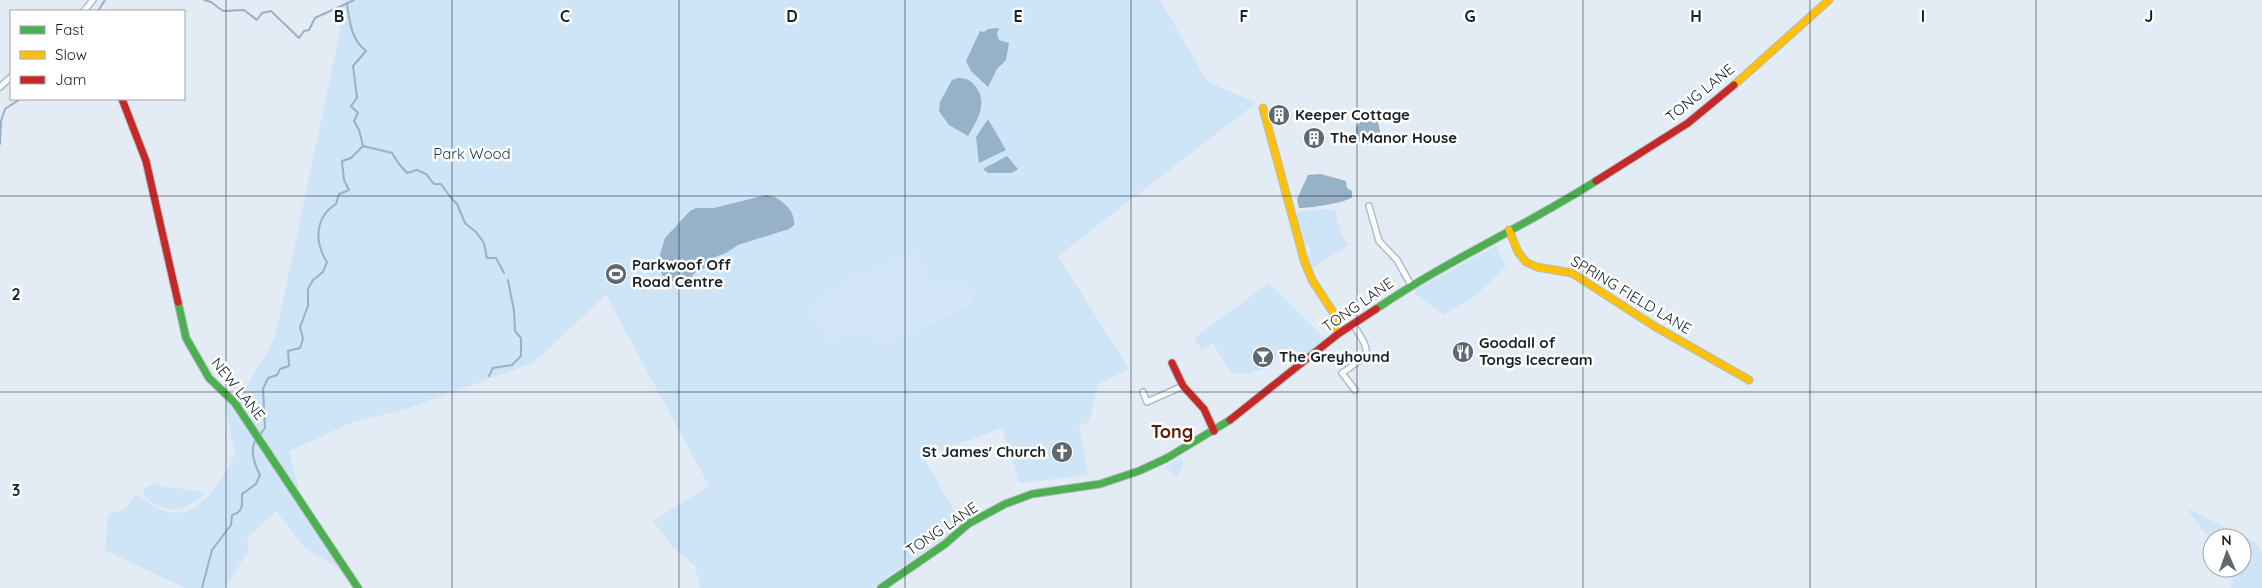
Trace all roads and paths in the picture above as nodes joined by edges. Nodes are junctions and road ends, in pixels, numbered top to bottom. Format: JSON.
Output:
{"nodes":[{"id":1,"x":93,"y":0,"type":"edge"},
{"id":2,"x":1829,"y":0,"type":"edge"},
{"id":3,"x":85,"y":10,"type":"edge"},
{"id":4,"x":10,"y":78,"type":"edge"},
{"id":5,"x":0,"y":87,"type":"edge"},
{"id":6,"x":122,"y":100,"type":"edge"},
{"id":7,"x":1263,"y":108,"type":"dead end"},
{"id":8,"x":1369,"y":206,"type":"dead end"},
{"id":9,"x":1509,"y":230,"type":"junction"},
{"id":10,"x":1411,"y":285,"type":"junction"},
{"id":11,"x":1353,"y":324,"type":"junction"},
{"id":12,"x":1338,"y":334,"type":"junction"},
{"id":13,"x":1172,"y":363,"type":"dead end"},
{"id":14,"x":1749,"y":380,"type":"dead end"},
{"id":15,"x":1183,"y":386,"type":"junction"},
{"id":16,"x":1355,"y":390,"type":"dead end"},
{"id":17,"x":1143,"y":392,"type":"dead end"},
{"id":18,"x":1214,"y":431,"type":"junction"},
{"id":19,"x":358,"y":588,"type":"edge"},
{"id":20,"x":881,"y":588,"type":"edge"}],
"edges":[{"from":1,"to":3,"type":"street"},
{"from":2,"to":9,"type":"street","name":"TONG LANE"},
{"from":4,"to":5,"type":"street"},
{"from":6,"to":19,"type":"street","name":"NEW LANE"},
{"from":7,"to":12,"type":"street"},
{"from":8,"to":10,"type":"street"},
{"from":9,"to":10,"type":"street","name":"TONG LANE"},
{"from":9,"to":14,"type":"street","name":"SPRING FIELD LANE"},
{"from":10,"to":11,"type":"street","name":"TONG LANE"},
{"from":11,"to":12,"type":"street","name":"TONG LANE"},
{"from":11,"to":16,"type":"street"},
{"from":12,"to":18,"type":"street","name":"TONG LANE"},
{"from":13,"to":15,"type":"street"},
{"from":15,"to":17,"type":"street"},
{"from":15,"to":18,"type":"street"},
{"from":18,"to":20,"type":"street","name":"TONG LANE"}]}
